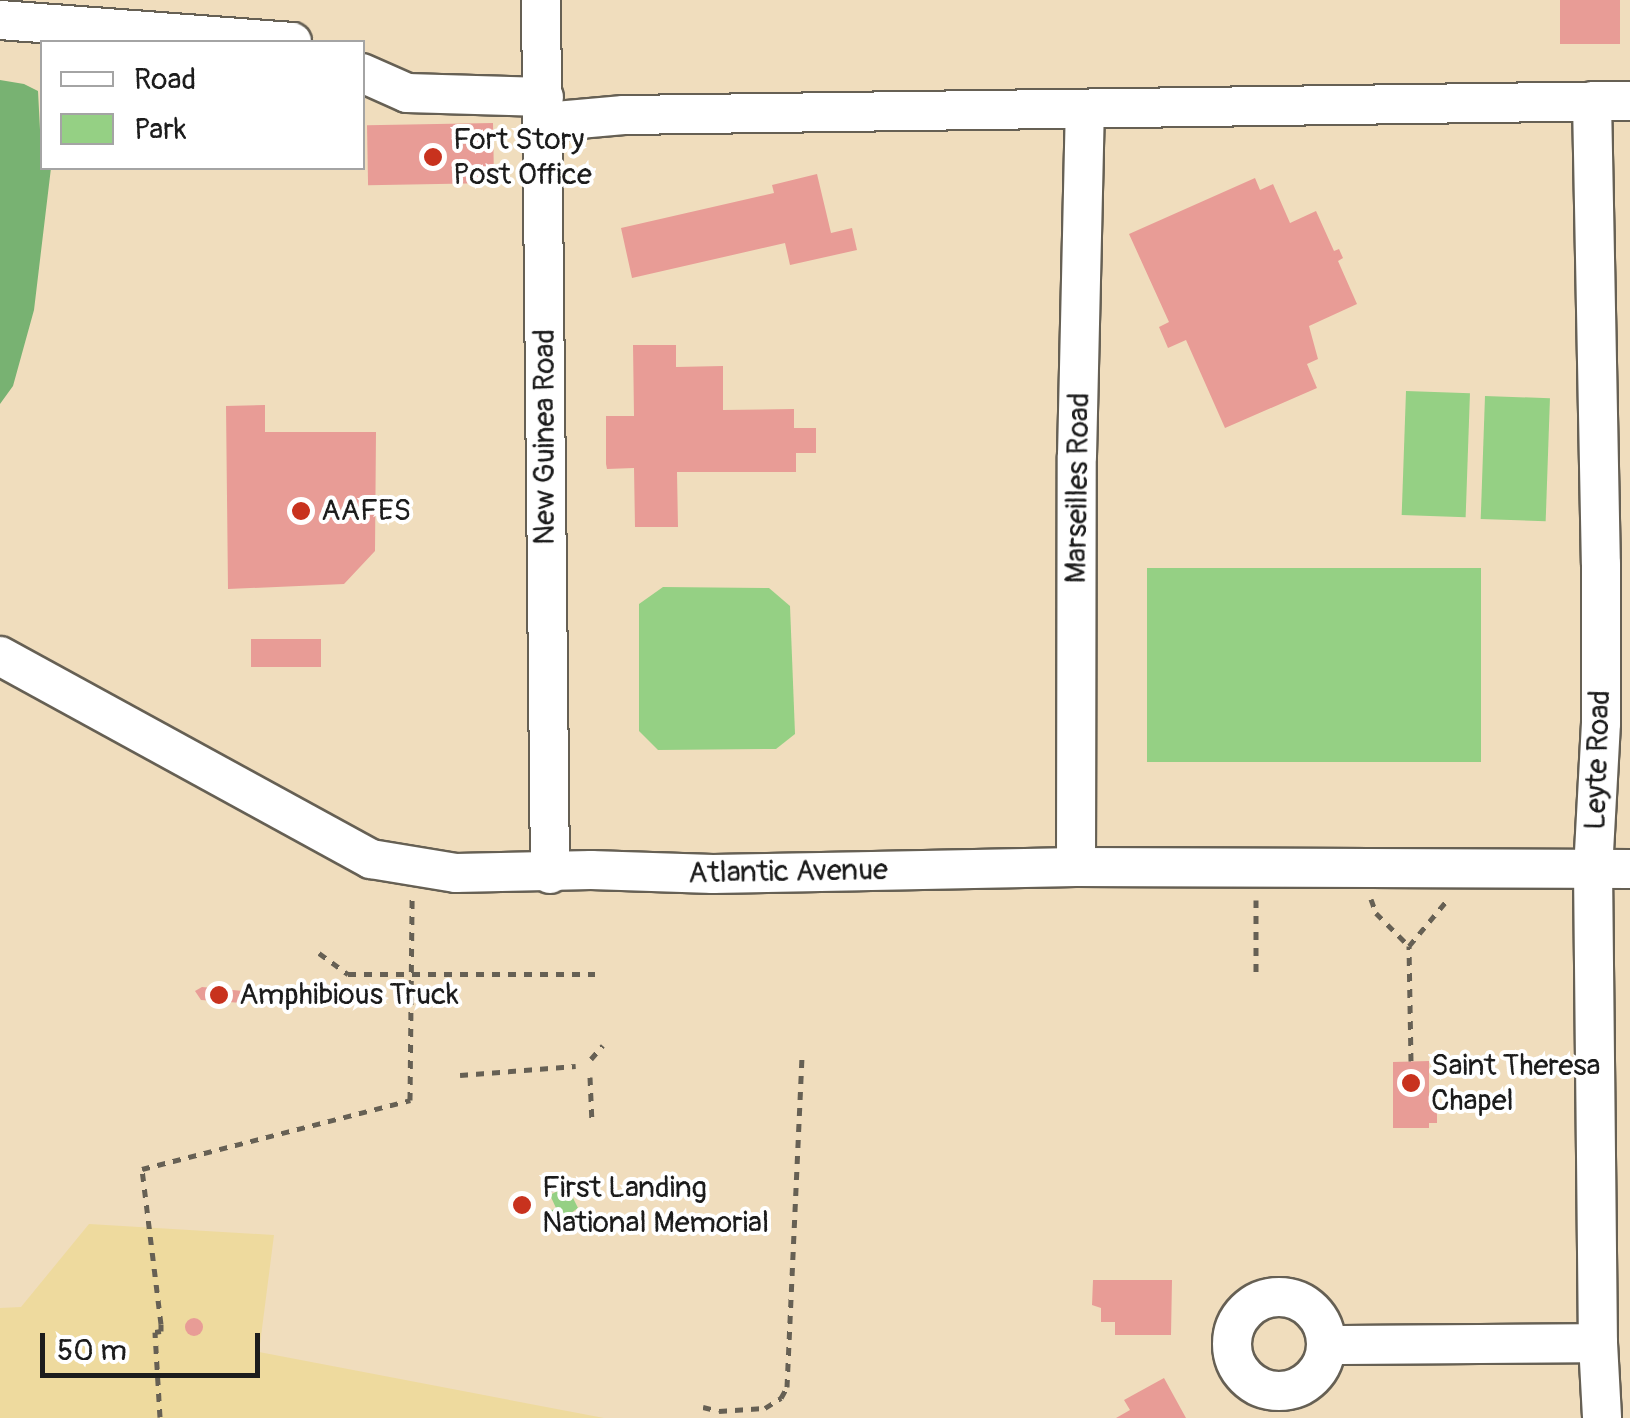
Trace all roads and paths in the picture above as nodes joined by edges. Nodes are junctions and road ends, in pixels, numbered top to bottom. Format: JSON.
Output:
{"nodes":[{"id":1,"x":541,"y":0,"type":"edge"},
{"id":2,"x":91,"y":12,"type":"edge"},
{"id":3,"x":0,"y":20,"type":"edge"},
{"id":4,"x":279,"y":40,"type":"edge"},
{"id":5,"x":365,"y":74,"type":"edge"},
{"id":6,"x":1592,"y":101,"type":"junction"},
{"id":7,"x":1630,"y":102,"type":"edge"},
{"id":8,"x":1085,"y":109,"type":"junction"},
{"id":9,"x":545,"y":110,"type":"junction"},
{"id":10,"x":0,"y":656,"type":"edge"},
{"id":11,"x":1076,"y":867,"type":"junction"},
{"id":12,"x":1256,"y":868,"type":"junction"},
{"id":13,"x":1368,"y":868,"type":"junction"},
{"id":14,"x":1450,"y":868,"type":"junction"},
{"id":15,"x":1612,"y":869,"type":"edge"},
{"id":16,"x":550,"y":874,"type":"junction"},
{"id":17,"x":412,"y":898,"type":"dead end"},
{"id":18,"x":1410,"y":946,"type":"junction"},
{"id":19,"x":319,"y":952,"type":"dead end"},
{"id":20,"x":1256,"y":972,"type":"dead end"},
{"id":21,"x":411,"y":974,"type":"junction"},
{"id":22,"x":596,"y":974,"type":"dead end"},
{"id":23,"x":603,"y":1045,"type":"dead end"},
{"id":24,"x":802,"y":1053,"type":"dead end"},
{"id":25,"x":591,"y":1058,"type":"dead end"},
{"id":26,"x":1411,"y":1062,"type":"dead end"},
{"id":27,"x":576,"y":1066,"type":"dead end"},
{"id":28,"x":460,"y":1075,"type":"dead end"},
{"id":29,"x":590,"y":1077,"type":"dead end"},
{"id":30,"x":592,"y":1122,"type":"dead end"},
{"id":31,"x":569,"y":1180,"type":"dead end"},
{"id":32,"x":548,"y":1191,"type":"dead end"},
{"id":33,"x":1598,"y":1342,"type":"junction"},
{"id":34,"x":1327,"y":1345,"type":"dead end"},
{"id":35,"x":704,"y":1407,"type":"dead end"},
{"id":36,"x":160,"y":1416,"type":"edge"},
{"id":37,"x":1602,"y":1418,"type":"edge"}],
"edges":[{"from":1,"to":9,"type":"street","name":"New Guinea Road"},
{"from":2,"to":3,"type":"street"},
{"from":2,"to":4,"type":"street"},
{"from":5,"to":9,"type":"street"},
{"from":6,"to":7,"type":"street"},
{"from":6,"to":8,"type":"street"},
{"from":6,"to":15,"type":"street","name":"Leyte Road"},
{"from":8,"to":9,"type":"street"},
{"from":8,"to":11,"type":"street","name":"Marseilles Road"},
{"from":9,"to":16,"type":"street","name":"New Guinea Road"},
{"from":10,"to":16,"type":"street","name":"Atlantic Avenue"},
{"from":11,"to":12,"type":"street","name":"Atlantic Avenue"},
{"from":11,"to":16,"type":"street","name":"Atlantic Avenue"},
{"from":12,"to":13,"type":"street","name":"Atlantic Avenue"},
{"from":12,"to":20,"type":"path"},
{"from":13,"to":14,"type":"street","name":"Atlantic Avenue"},
{"from":13,"to":18,"type":"path"},
{"from":14,"to":15,"type":"street","name":"Atlantic Avenue"},
{"from":14,"to":18,"type":"path"},
{"from":15,"to":33,"type":"street","name":"Leyte Road"},
{"from":17,"to":21,"type":"path"},
{"from":18,"to":26,"type":"path"},
{"from":19,"to":21,"type":"path"},
{"from":21,"to":22,"type":"path"},
{"from":21,"to":36,"type":"path"},
{"from":23,"to":25,"type":"path"},
{"from":24,"to":35,"type":"path"},
{"from":27,"to":28,"type":"path"},
{"from":29,"to":30,"type":"path"},
{"from":31,"to":32,"type":"path"},
{"from":33,"to":34,"type":"street"},
{"from":33,"to":37,"type":"street","name":"Leyte Road"}]}
